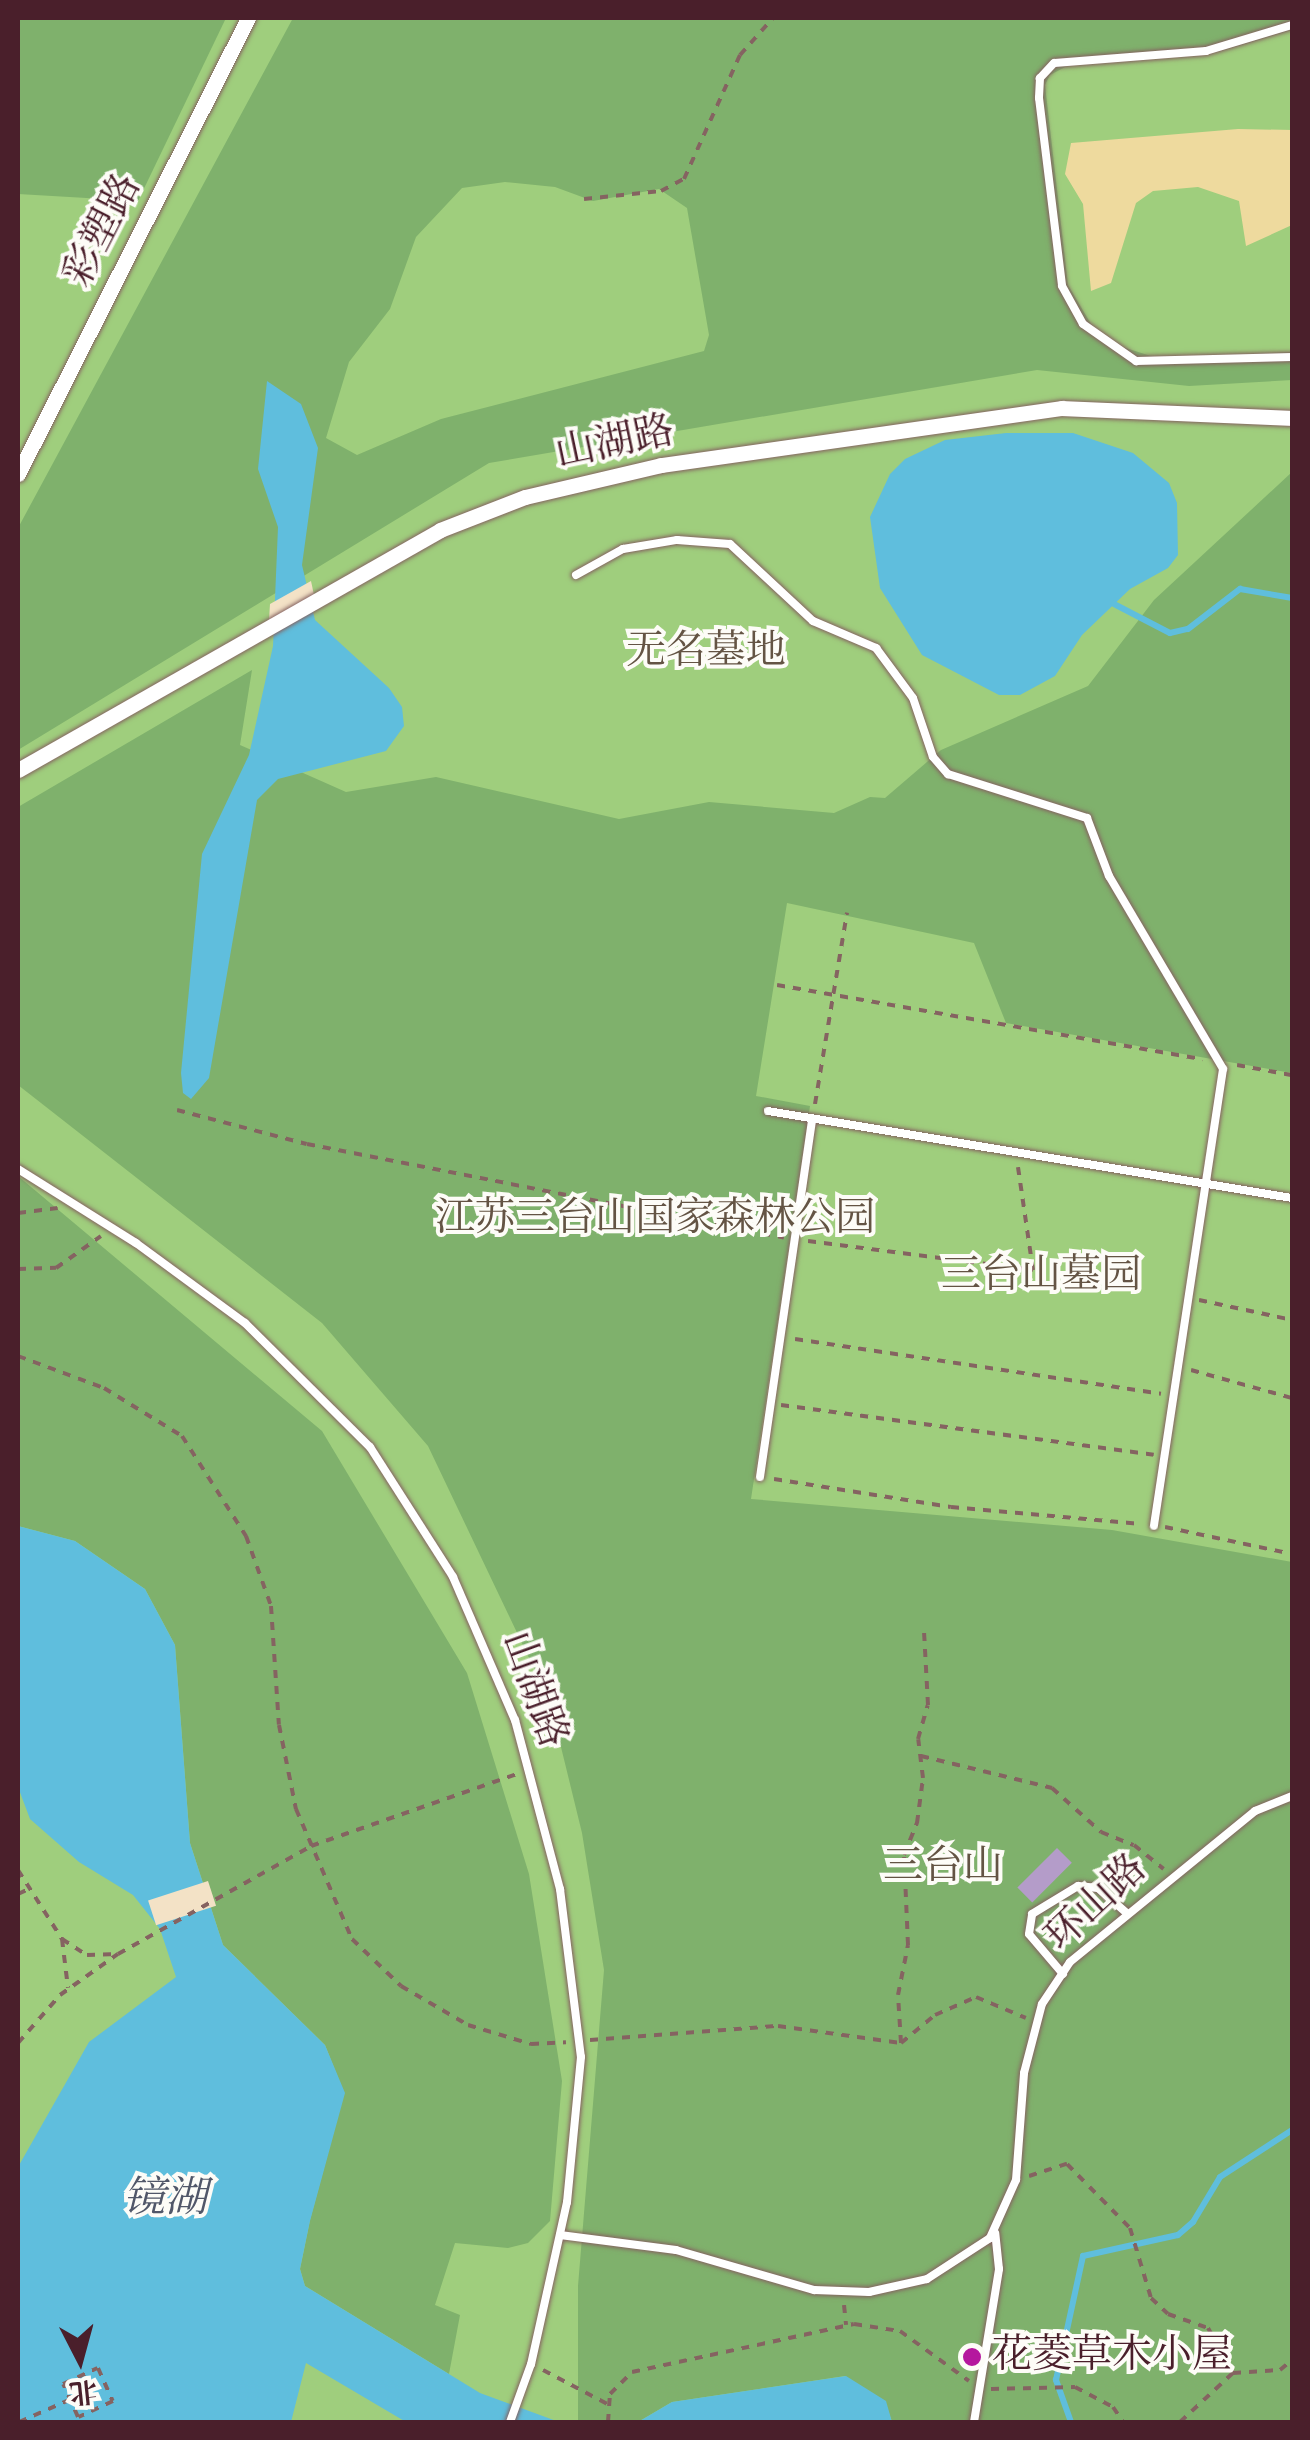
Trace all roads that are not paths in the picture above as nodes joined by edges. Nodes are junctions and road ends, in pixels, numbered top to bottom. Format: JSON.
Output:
{"nodes":[{"id":1,"x":248,"y":18,"type":"edge"},
{"id":2,"x":1292,"y":25,"type":"edge"},
{"id":3,"x":1292,"y":358,"type":"edge"},
{"id":4,"x":1292,"y":418,"type":"edge"},
{"id":5,"x":18,"y":474,"type":"edge"},
{"id":6,"x":576,"y":575,"type":"dead end"},
{"id":7,"x":18,"y":770,"type":"edge"},
{"id":8,"x":768,"y":1112,"type":"dead end"},
{"id":9,"x":812,"y":1119,"type":"junction"},
{"id":10,"x":18,"y":1169,"type":"edge"},
{"id":11,"x":1209,"y":1182,"type":"junction"},
{"id":12,"x":1292,"y":1198,"type":"edge"},
{"id":13,"x":760,"y":1476,"type":"road end"},
{"id":14,"x":1154,"y":1526,"type":"road end"},
{"id":15,"x":1292,"y":1796,"type":"edge"},
{"id":16,"x":1126,"y":1913,"type":"junction"},
{"id":17,"x":1062,"y":1974,"type":"junction"},
{"id":18,"x":994,"y":2228,"type":"junction"},
{"id":19,"x":560,"y":2235,"type":"junction"},
{"id":20,"x":510,"y":2422,"type":"edge"},
{"id":21,"x":974,"y":2422,"type":"edge"}],
"edges":[{"from":1,"to":5,"type":"street","name":"彩塑路"},
{"from":2,"to":3,"type":"lane"},
{"from":4,"to":7,"type":"street","name":"山湖路"},
{"from":6,"to":11,"type":"lane"},
{"from":8,"to":9,"type":"lane"},
{"from":9,"to":11,"type":"lane"},
{"from":9,"to":13,"type":"lane"},
{"from":10,"to":19,"type":"lane","name":"山湖路"},
{"from":11,"to":12,"type":"lane"},
{"from":11,"to":14,"type":"lane"},
{"from":15,"to":16,"type":"lane","name":"环山路"},
{"from":16,"to":17,"type":"lane","name":"环山路"},
{"from":16,"to":17,"type":"lane"},
{"from":17,"to":18,"type":"lane","name":"环山路"},
{"from":18,"to":19,"type":"lane","name":"环山路"},
{"from":18,"to":21,"type":"lane","name":"环山路"},
{"from":19,"to":20,"type":"lane","name":"山湖路"}]}
